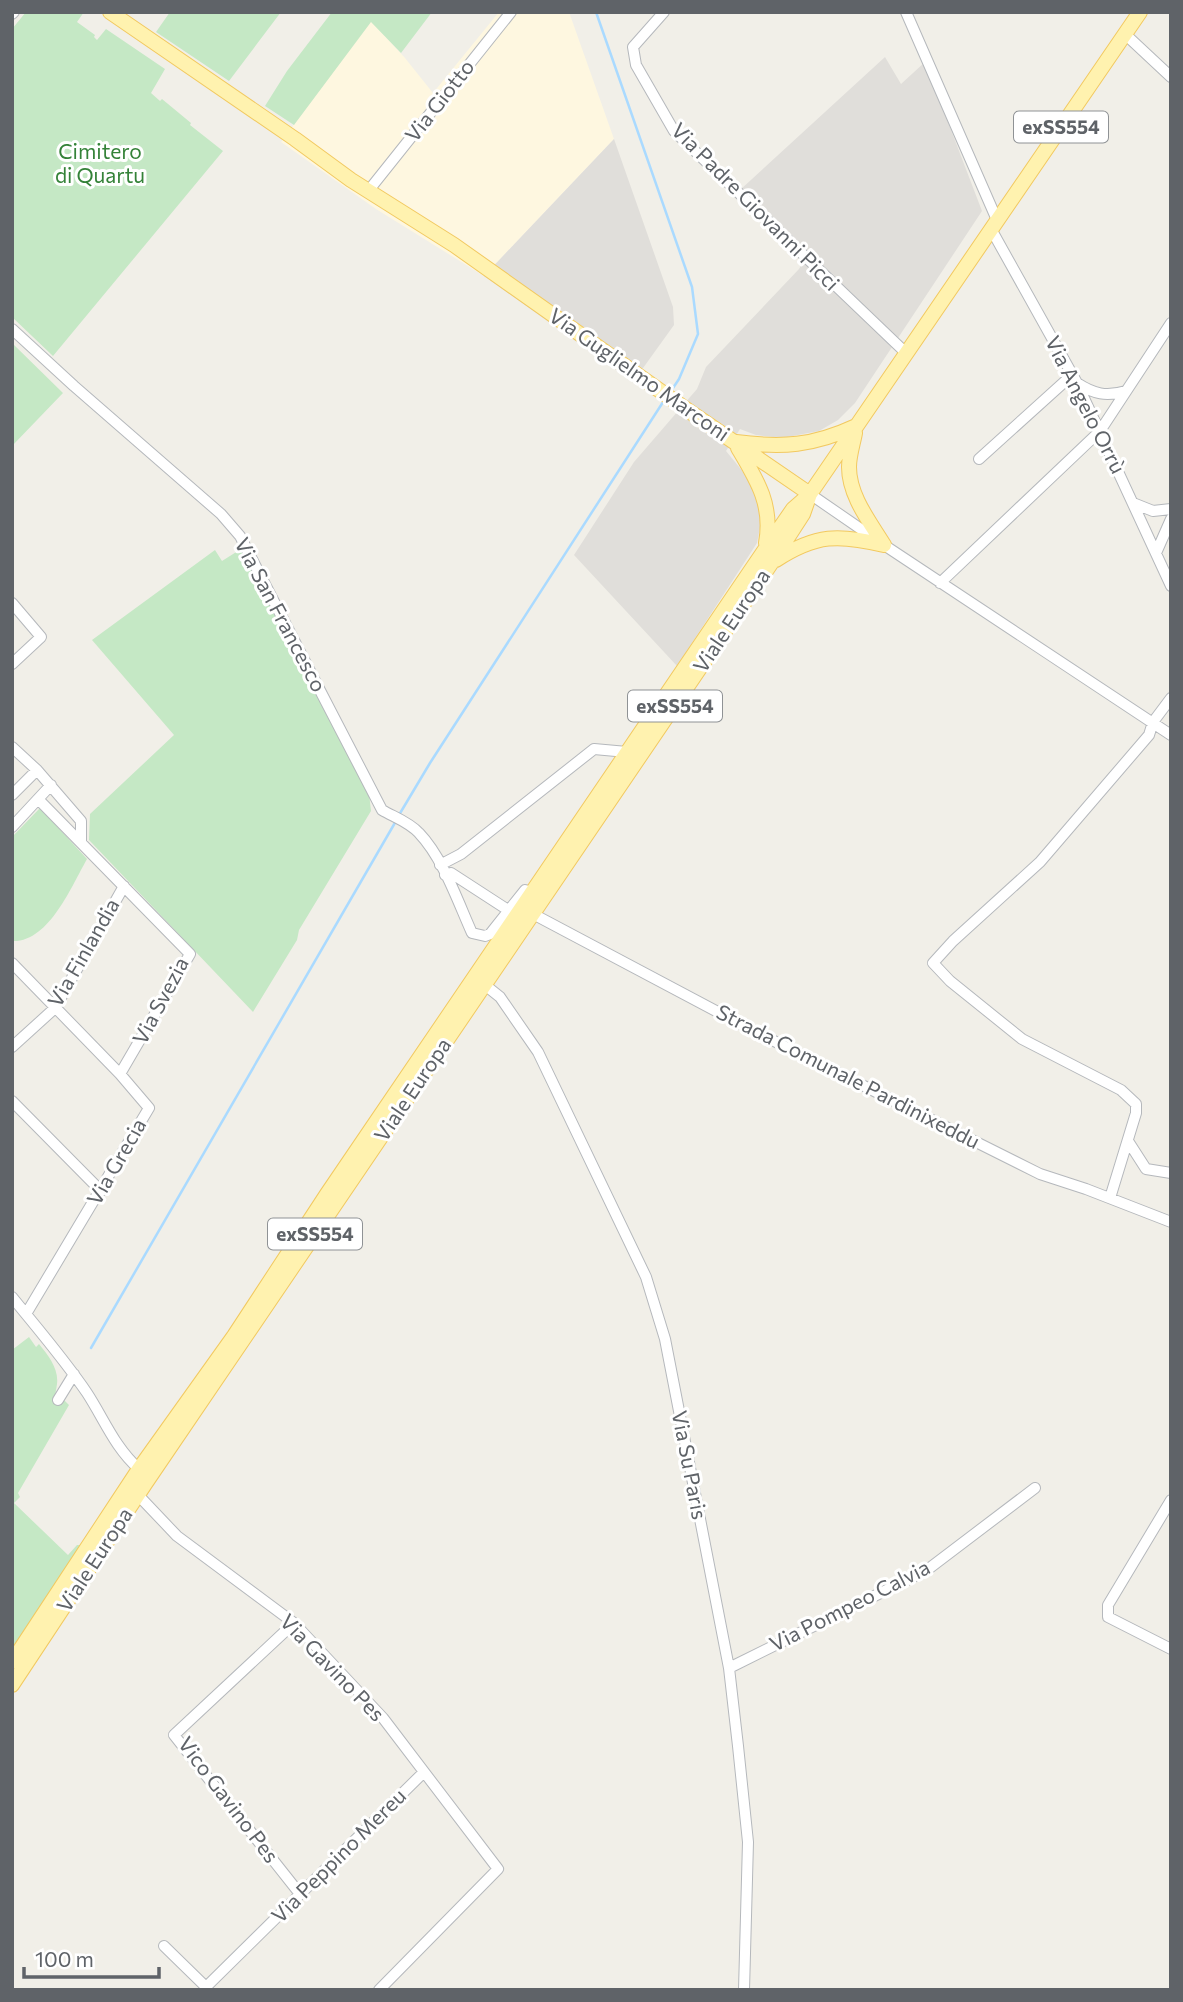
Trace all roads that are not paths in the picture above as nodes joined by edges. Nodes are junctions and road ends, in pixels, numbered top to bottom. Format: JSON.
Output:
{"nodes":[{"id":1,"x":110,"y":12,"type":"edge"},
{"id":2,"x":511,"y":12,"type":"edge"},
{"id":3,"x":664,"y":12,"type":"edge"},
{"id":4,"x":906,"y":12,"type":"edge"},
{"id":5,"x":1140,"y":12,"type":"edge"},
{"id":6,"x":1125,"y":34,"type":"junction"},
{"id":7,"x":1171,"y":77,"type":"edge"},
{"id":8,"x":369,"y":190,"type":"junction"},
{"id":9,"x":994,"y":224,"type":"junction"},
{"id":10,"x":1171,"y":323,"type":"edge"},
{"id":11,"x":12,"y":329,"type":"edge"},
{"id":12,"x":906,"y":353,"type":"junction"},
{"id":13,"x":1075,"y":379,"type":"junction"},
{"id":14,"x":1126,"y":391,"type":"junction"},
{"id":15,"x":857,"y":425,"type":"junction"},
{"id":16,"x":1100,"y":431,"type":"junction"},
{"id":17,"x":733,"y":441,"type":"junction"},
{"id":18,"x":979,"y":459,"type":"dead end"},
{"id":19,"x":810,"y":494,"type":"junction"},
{"id":20,"x":1133,"y":503,"type":"junction"},
{"id":21,"x":1171,"y":509,"type":"edge"},
{"id":22,"x":1171,"y":519,"type":"edge"},
{"id":23,"x":884,"y":545,"type":"junction"},
{"id":24,"x":1156,"y":553,"type":"junction"},
{"id":25,"x":768,"y":557,"type":"junction"},
{"id":26,"x":940,"y":583,"type":"junction"},
{"id":27,"x":1171,"y":586,"type":"edge"},
{"id":28,"x":12,"y":603,"type":"edge"},
{"id":29,"x":12,"y":664,"type":"edge"},
{"id":30,"x":1171,"y":698,"type":"edge"},
{"id":31,"x":1153,"y":722,"type":"junction"},
{"id":32,"x":1171,"y":735,"type":"edge"},
{"id":33,"x":12,"y":747,"type":"edge"},
{"id":34,"x":628,"y":752,"type":"junction"},
{"id":35,"x":37,"y":770,"type":"junction"},
{"id":36,"x":51,"y":785,"type":"junction"},
{"id":37,"x":12,"y":795,"type":"edge"},
{"id":38,"x":38,"y":799,"type":"junction"},
{"id":39,"x":12,"y":827,"type":"edge"},
{"id":40,"x":81,"y":842,"type":"junction"},
{"id":41,"x":442,"y":870,"type":"junction"},
{"id":42,"x":124,"y":886,"type":"junction"},
{"id":43,"x":533,"y":892,"type":"junction"},
{"id":44,"x":508,"y":910,"type":"junction"},
{"id":45,"x":533,"y":914,"type":"junction"},
{"id":46,"x":12,"y":963,"type":"edge"},
{"id":47,"x":485,"y":985,"type":"junction"},
{"id":48,"x":55,"y":1008,"type":"junction"},
{"id":49,"x":12,"y":1047,"type":"edge"},
{"id":50,"x":120,"y":1074,"type":"junction"},
{"id":51,"x":12,"y":1101,"type":"edge"},
{"id":52,"x":1128,"y":1140,"type":"junction"},
{"id":53,"x":1171,"y":1173,"type":"edge"},
{"id":54,"x":101,"y":1191,"type":"junction"},
{"id":55,"x":1110,"y":1198,"type":"junction"},
{"id":56,"x":1171,"y":1222,"type":"edge"},
{"id":57,"x":12,"y":1297,"type":"edge"},
{"id":58,"x":26,"y":1314,"type":"junction"},
{"id":59,"x":74,"y":1374,"type":"junction"},
{"id":60,"x":58,"y":1400,"type":"dead end"},
{"id":61,"x":139,"y":1469,"type":"junction"},
{"id":62,"x":1035,"y":1488,"type":"dead end"},
{"id":63,"x":138,"y":1494,"type":"junction"},
{"id":64,"x":1171,"y":1500,"type":"edge"},
{"id":65,"x":294,"y":1623,"type":"junction"},
{"id":66,"x":1171,"y":1649,"type":"edge"},
{"id":67,"x":12,"y":1662,"type":"edge"},
{"id":68,"x":729,"y":1668,"type":"junction"},
{"id":69,"x":12,"y":1685,"type":"edge"},
{"id":70,"x":424,"y":1772,"type":"junction"},
{"id":71,"x":300,"y":1894,"type":"junction"},
{"id":72,"x":164,"y":1947,"type":"dead end"},
{"id":73,"x":379,"y":1990,"type":"edge"},
{"id":74,"x":744,"y":1990,"type":"edge"}],
"edges":[{"from":1,"to":8,"type":"main road","name":"Via Guglielmo Marconi"},
{"from":2,"to":8,"type":"street","name":"Via Giotto"},
{"from":3,"to":12,"type":"street","name":"Via Padre Giovanni Picci"},
{"from":4,"to":9,"type":"street","name":"Via Angelo Orrù"},
{"from":5,"to":6,"type":"main road","name":"Viale Europa","number":"exSS554"},
{"from":6,"to":7,"type":"street"},
{"from":6,"to":9,"type":"main road","name":"Viale Europa","number":"exSS554"},
{"from":8,"to":17,"type":"main road","name":"Via Guglielmo Marconi"},
{"from":9,"to":12,"type":"main road","name":"Viale Europa","number":"exSS554"},
{"from":9,"to":13,"type":"street","name":"Via Angelo Orrù"},
{"from":10,"to":14,"type":"street"},
{"from":11,"to":41,"type":"street","name":"Via San Francesco"},
{"from":12,"to":15,"type":"main road","name":"Viale Europa","number":"exSS554"},
{"from":13,"to":14,"type":"street"},
{"from":13,"to":16,"type":"street","name":"Via Angelo Orrù"},
{"from":13,"to":18,"type":"street"},
{"from":14,"to":16,"type":"street"},
{"from":15,"to":17,"type":"main road"},
{"from":15,"to":19,"type":"main road","name":"Viale Europa","number":"exSS554"},
{"from":15,"to":23,"type":"main road"},
{"from":16,"to":20,"type":"street","name":"Via Angelo Orrù"},
{"from":16,"to":26,"type":"street"},
{"from":17,"to":19,"type":"main road","name":"Via Guglielmo Marconi"},
{"from":17,"to":25,"type":"main road"},
{"from":19,"to":23,"type":"street","name":"Via Guglielmo Marconi"},
{"from":19,"to":25,"type":"main road","name":"Viale Europa","number":"exSS554"},
{"from":20,"to":21,"type":"street"},
{"from":20,"to":24,"type":"street","name":"Via Angelo Orrù"},
{"from":22,"to":24,"type":"street"},
{"from":23,"to":25,"type":"main road"},
{"from":23,"to":26,"type":"street","name":"Via Guglielmo Marconi"},
{"from":24,"to":27,"type":"street","name":"Via Angelo Orrù"},
{"from":25,"to":34,"type":"main road","name":"Viale Europa","number":"exSS554"},
{"from":25,"to":45,"type":"main road","name":"Viale Europa","number":"exSS554"},
{"from":26,"to":31,"type":"street","name":"Via Guglielmo Marconi"},
{"from":28,"to":29,"type":"street"},
{"from":30,"to":31,"type":"street"},
{"from":31,"to":32,"type":"street","name":"Via Guglielmo Marconi"},
{"from":31,"to":52,"type":"street"},
{"from":33,"to":35,"type":"street","name":"Via Svezia"},
{"from":34,"to":41,"type":"street"},
{"from":34,"to":43,"type":"main road","name":"Viale Europa","number":"exSS554"},
{"from":35,"to":36,"type":"street","name":"Via Svezia"},
{"from":35,"to":37,"type":"street"},
{"from":36,"to":38,"type":"street"},
{"from":36,"to":40,"type":"street","name":"Via Svezia"},
{"from":38,"to":39,"type":"street"},
{"from":38,"to":40,"type":"street","name":"Via Svezia"},
{"from":40,"to":42,"type":"street","name":"Via Svezia"},
{"from":41,"to":44,"type":"street"},
{"from":41,"to":44,"type":"street","name":"Via San Francesco"},
{"from":42,"to":48,"type":"street","name":"Via Finlandia"},
{"from":42,"to":50,"type":"street","name":"Via Svezia"},
{"from":43,"to":44,"type":"street","name":"Via San Francesco"},
{"from":43,"to":61,"type":"main road","name":"Viale Europa","number":"exSS554"},
{"from":45,"to":47,"type":"main road","name":"Viale Europa","number":"exSS554"},
{"from":45,"to":55,"type":"street","name":"Strada Comunale Pardinixeddu"},
{"from":46,"to":48,"type":"street","name":"Via Grecia"},
{"from":47,"to":63,"type":"main road","name":"Viale Europa","number":"exSS554"},
{"from":47,"to":68,"type":"street","name":"Via Su Paris"},
{"from":48,"to":49,"type":"street","name":"Via Finlandia"},
{"from":48,"to":50,"type":"street","name":"Via Grecia"},
{"from":50,"to":54,"type":"street","name":"Via Grecia"},
{"from":51,"to":54,"type":"street"},
{"from":52,"to":53,"type":"street"},
{"from":52,"to":55,"type":"street"},
{"from":54,"to":58,"type":"street","name":"Via Grecia"},
{"from":55,"to":56,"type":"street","name":"Strada Comunale Pardinixeddu"},
{"from":57,"to":58,"type":"street"},
{"from":58,"to":59,"type":"street"},
{"from":59,"to":60,"type":"street"},
{"from":59,"to":61,"type":"street"},
{"from":61,"to":67,"type":"main road","name":"Viale Europa","number":"exSS554"},
{"from":62,"to":68,"type":"street","name":"Via Pompeo Calvia"},
{"from":63,"to":65,"type":"street","name":"Via Gavino Pes"},
{"from":63,"to":69,"type":"main road","name":"Viale Europa","number":"exSS554"},
{"from":64,"to":66,"type":"street"},
{"from":65,"to":70,"type":"street","name":"Via Gavino Pes"},
{"from":65,"to":71,"type":"street","name":"Vico Gavino Pes"},
{"from":68,"to":74,"type":"street","name":"Via Su Paris"},
{"from":70,"to":71,"type":"street","name":"Via Peppino Mereu"},
{"from":70,"to":73,"type":"street","name":"Via Gavino Pes"},
{"from":71,"to":72,"type":"street","name":"Via Peppino Mereu"}]}
